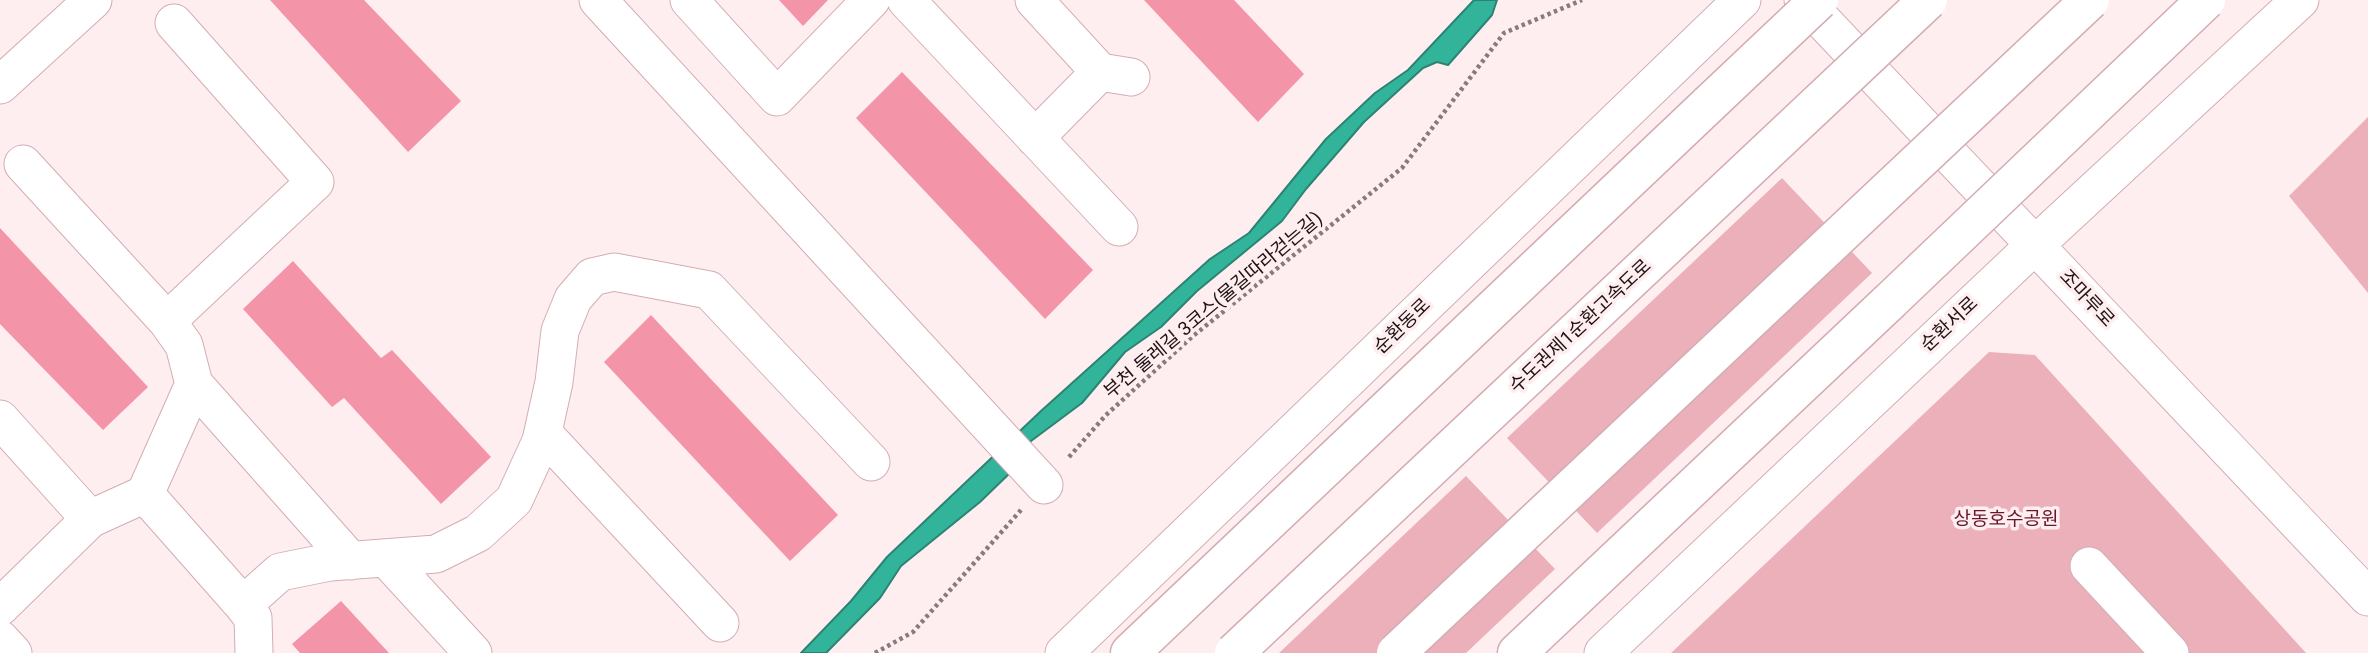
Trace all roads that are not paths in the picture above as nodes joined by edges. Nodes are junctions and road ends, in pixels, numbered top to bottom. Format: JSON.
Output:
{"nodes":[{"id":1,"x":93,"y":0,"type":"edge"},
{"id":2,"x":598,"y":0,"type":"edge"},
{"id":3,"x":689,"y":0,"type":"edge"},
{"id":4,"x":871,"y":0,"type":"edge"},
{"id":5,"x":906,"y":0,"type":"edge"},
{"id":6,"x":1034,"y":0,"type":"edge"},
{"id":7,"x":1742,"y":0,"type":"edge"},
{"id":8,"x":1803,"y":0,"type":"edge"},
{"id":9,"x":1819,"y":0,"type":"edge"},
{"id":10,"x":1928,"y":0,"type":"edge"},
{"id":11,"x":2090,"y":0,"type":"edge"},
{"id":12,"x":2206,"y":0,"type":"edge"},
{"id":13,"x":2300,"y":0,"type":"edge"},
{"id":14,"x":174,"y":23,"type":"dead end"},
{"id":15,"x":0,"y":85,"type":"edge"},
{"id":16,"x":1035,"y":138,"type":"junction"},
{"id":17,"x":23,"y":164,"type":"dead end"},
{"id":18,"x":1119,"y":227,"type":"dead end"},
{"id":19,"x":2035,"y":245,"type":"junction"},
{"id":20,"x":167,"y":321,"type":"junction"},
{"id":21,"x":194,"y":384,"type":"junction"},
{"id":22,"x":0,"y":419,"type":"edge"},
{"id":23,"x":543,"y":433,"type":"junction"},
{"id":24,"x":872,"y":462,"type":"dead end"},
{"id":25,"x":1044,"y":485,"type":"road end"},
{"id":26,"x":145,"y":494,"type":"junction"},
{"id":27,"x":90,"y":519,"type":"junction"},
{"id":28,"x":368,"y":559,"type":"junction"},
{"id":29,"x":2089,"y":566,"type":"dead end"},
{"id":30,"x":2368,"y":597,"type":"edge"},
{"id":31,"x":243,"y":605,"type":"junction"},
{"id":32,"x":0,"y":607,"type":"edge"},
{"id":33,"x":720,"y":623,"type":"dead end"},
{"id":34,"x":0,"y":639,"type":"edge"},
{"id":35,"x":13,"y":653,"type":"edge"},
{"id":36,"x":254,"y":653,"type":"edge"},
{"id":37,"x":473,"y":653,"type":"edge"},
{"id":38,"x":1064,"y":653,"type":"edge"},
{"id":39,"x":1130,"y":653,"type":"edge"},
{"id":40,"x":1234,"y":653,"type":"edge"},
{"id":41,"x":1396,"y":653,"type":"edge"},
{"id":42,"x":1517,"y":653,"type":"edge"},
{"id":43,"x":1603,"y":653,"type":"edge"},
{"id":44,"x":2170,"y":653,"type":"edge"}],
"edges":[{"from":1,"to":15,"type":"street"},
{"from":2,"to":25,"type":"street"},
{"from":3,"to":4,"type":"street"},
{"from":5,"to":16,"type":"street"},
{"from":6,"to":16,"type":"street"},
{"from":7,"to":38,"type":"street","name":"순환동로"},
{"from":8,"to":19,"type":"street","name":"조마루로"},
{"from":9,"to":39,"type":"highway","bridge":true},
{"from":10,"to":40,"type":"highway","name":"수도권제1순환고속도로","bridge":true},
{"from":11,"to":41,"type":"highway","bridge":true},
{"from":12,"to":42,"type":"highway","bridge":true},
{"from":13,"to":19,"type":"street","name":"순환서로"},
{"from":14,"to":20,"type":"street"},
{"from":16,"to":18,"type":"street"},
{"from":17,"to":20,"type":"street"},
{"from":19,"to":30,"type":"street","name":"조마루로"},
{"from":19,"to":43,"type":"street","name":"순환서로"},
{"from":20,"to":21,"type":"street"},
{"from":21,"to":26,"type":"street"},
{"from":21,"to":28,"type":"street"},
{"from":22,"to":27,"type":"street"},
{"from":23,"to":24,"type":"street"},
{"from":23,"to":28,"type":"street"},
{"from":23,"to":33,"type":"street"},
{"from":26,"to":27,"type":"street"},
{"from":26,"to":31,"type":"street"},
{"from":27,"to":32,"type":"street"},
{"from":28,"to":31,"type":"street"},
{"from":28,"to":37,"type":"street"},
{"from":29,"to":44,"type":"street"},
{"from":31,"to":36,"type":"street"},
{"from":34,"to":35,"type":"street"}]}
